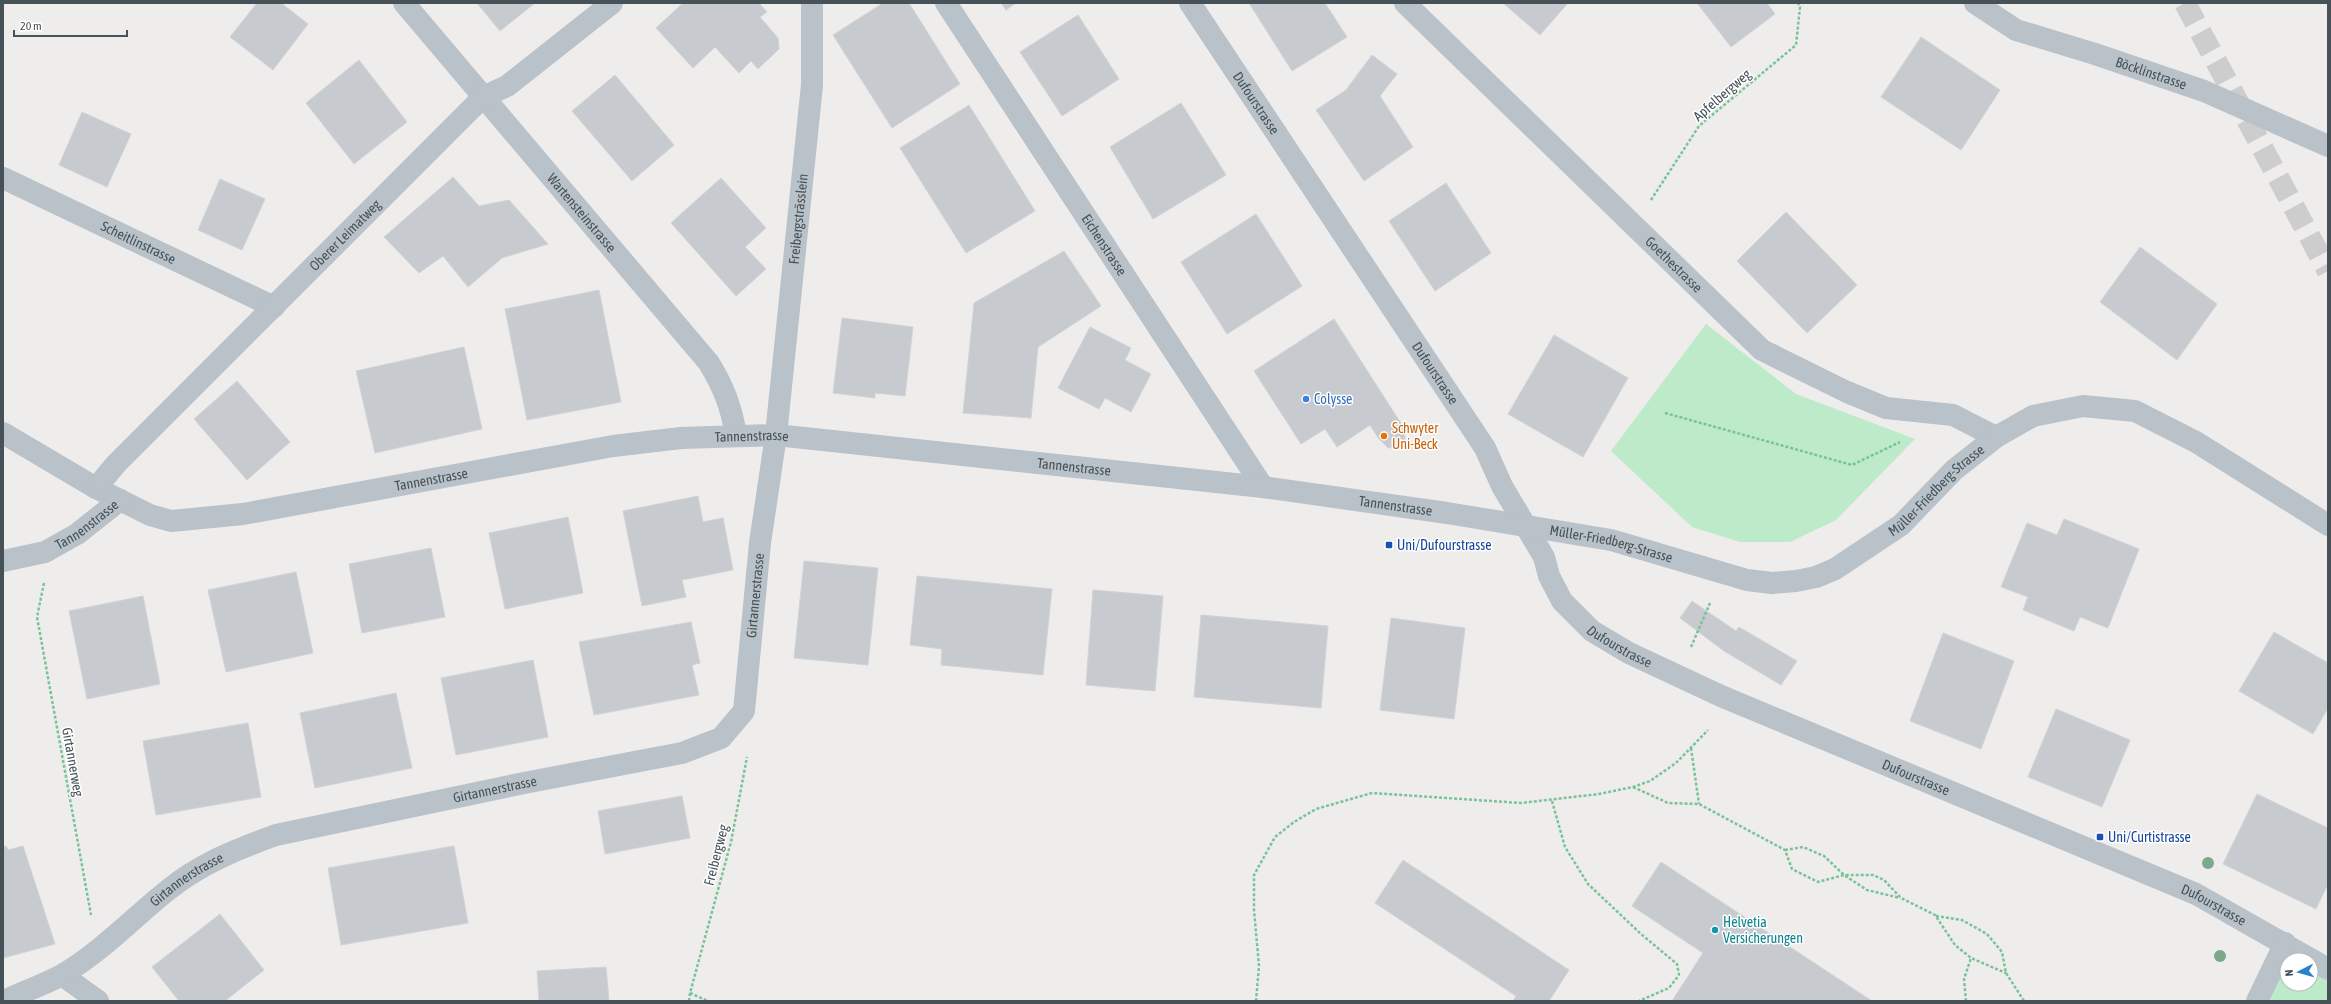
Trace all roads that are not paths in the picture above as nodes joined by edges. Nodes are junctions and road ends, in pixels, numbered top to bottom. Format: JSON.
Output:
{"nodes":[{"id":1,"x":404,"y":3,"type":"edge"},
{"id":2,"x":612,"y":3,"type":"edge"},
{"id":3,"x":812,"y":3,"type":"edge"},
{"id":4,"x":946,"y":3,"type":"edge"},
{"id":5,"x":1190,"y":3,"type":"edge"},
{"id":6,"x":1405,"y":3,"type":"edge"},
{"id":7,"x":1974,"y":3,"type":"edge"},
{"id":8,"x":483,"y":97,"type":"junction"},
{"id":9,"x":2328,"y":146,"type":"edge"},
{"id":10,"x":3,"y":178,"type":"edge"},
{"id":11,"x":274,"y":308,"type":"junction"},
{"id":12,"x":3,"y":433,"type":"edge"},
{"id":13,"x":736,"y":435,"type":"junction"},
{"id":14,"x":776,"y":436,"type":"junction"},
{"id":15,"x":1996,"y":437,"type":"junction"},
{"id":16,"x":1263,"y":487,"type":"junction"},
{"id":17,"x":96,"y":488,"type":"junction"},
{"id":18,"x":120,"y":500,"type":"junction"},
{"id":19,"x":1524,"y":525,"type":"junction"},
{"id":20,"x":2328,"y":525,"type":"edge"},
{"id":21,"x":3,"y":561,"type":"edge"},
{"id":22,"x":2285,"y":943,"type":"junction"},
{"id":23,"x":2328,"y":969,"type":"edge"},
{"id":24,"x":62,"y":975,"type":"junction"},
{"id":25,"x":4,"y":1001,"type":"edge"},
{"id":26,"x":98,"y":1001,"type":"edge"},
{"id":27,"x":2257,"y":1001,"type":"edge"}],
"edges":[{"from":1,"to":8,"type":"street","name":"Wartensteinstrasse"},
{"from":2,"to":8,"type":"street","name":"Oberer Leimatweg"},
{"from":3,"to":14,"type":"street","name":"Freibergsträsslein"},
{"from":4,"to":16,"type":"street","name":"Eichenstrasse"},
{"from":5,"to":19,"type":"street","name":"Dufourstrasse"},
{"from":6,"to":15,"type":"street","name":"Goethestrasse"},
{"from":7,"to":9,"type":"street","name":"Böcklinstrasse"},
{"from":8,"to":11,"type":"street","name":"Oberer Leimatweg"},
{"from":8,"to":13,"type":"street","name":"Wartensteinstrasse"},
{"from":10,"to":11,"type":"street","name":"Scheitlinstrasse"},
{"from":11,"to":17,"type":"street","name":"Oberer Leimatweg"},
{"from":12,"to":17,"type":"street"},
{"from":13,"to":14,"type":"street","name":"Tannenstrasse"},
{"from":13,"to":18,"type":"street","name":"Tannenstrasse"},
{"from":14,"to":16,"type":"street","name":"Tannenstrasse"},
{"from":14,"to":24,"type":"street","name":"Girtannerstrasse"},
{"from":15,"to":19,"type":"street","name":"Müller-Friedberg-Strasse"},
{"from":15,"to":20,"type":"street","name":"Müller-Friedberg-Strasse"},
{"from":16,"to":19,"type":"street","name":"Tannenstrasse"},
{"from":17,"to":18,"type":"street"},
{"from":18,"to":21,"type":"street","name":"Tannenstrasse"},
{"from":19,"to":22,"type":"street","name":"Dufourstrasse"},
{"from":22,"to":23,"type":"street","name":"Dufourstrasse"},
{"from":22,"to":27,"type":"street"},
{"from":24,"to":25,"type":"street","name":"Girtannerstrasse"},
{"from":24,"to":26,"type":"street"}]}
